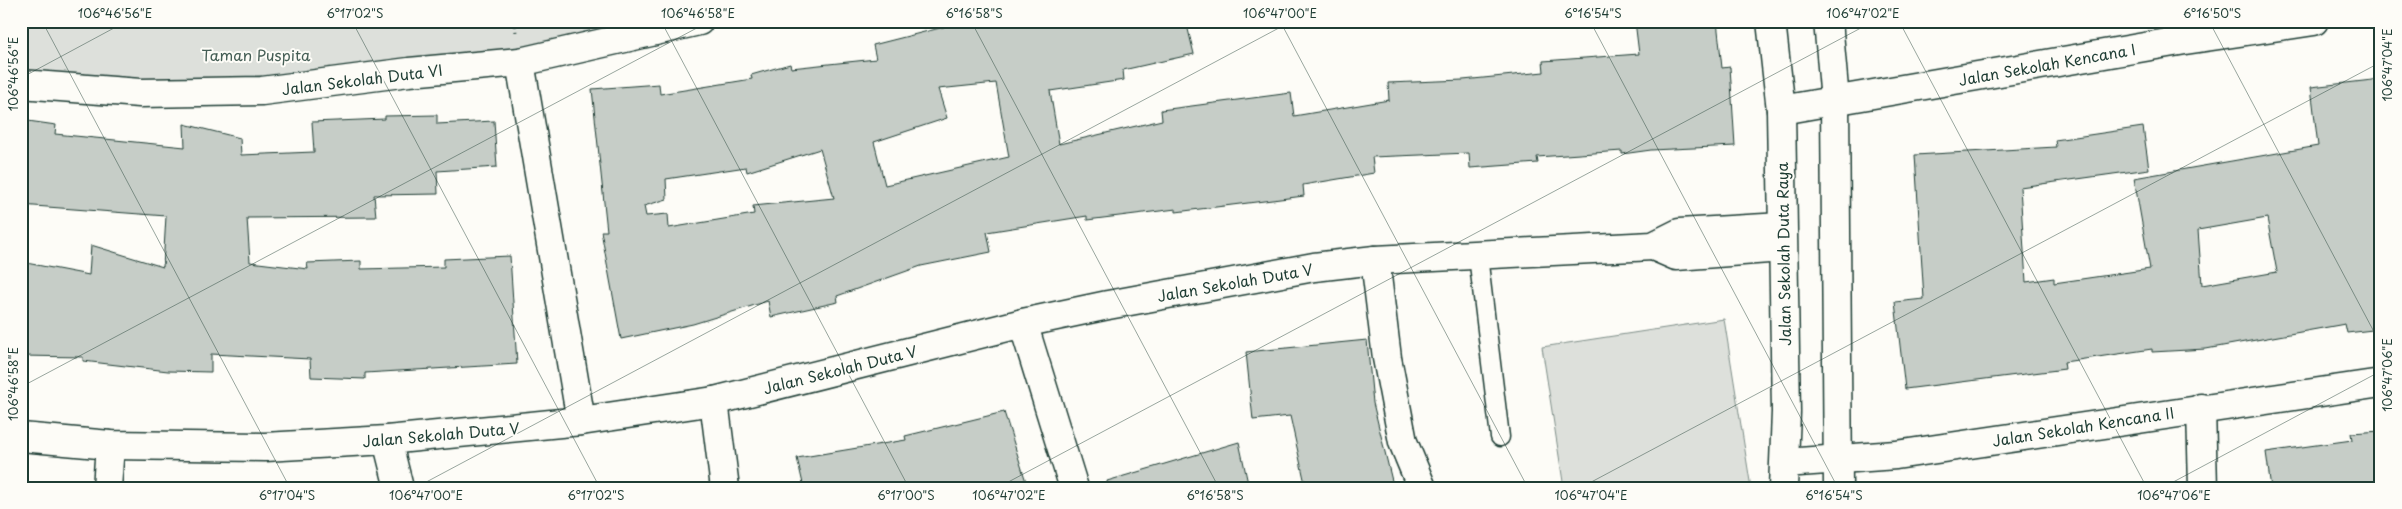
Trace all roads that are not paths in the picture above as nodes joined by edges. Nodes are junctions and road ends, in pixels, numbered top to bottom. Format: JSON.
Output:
{"nodes":[{"id":1,"x":699,"y":21,"type":"edge"},
{"id":2,"x":1771,"y":21,"type":"edge"},
{"id":3,"x":1828,"y":21,"type":"edge"},
{"id":4,"x":2314,"y":21,"type":"edge"},
{"id":5,"x":2183,"y":31,"type":"edge"},
{"id":6,"x":520,"y":62,"type":"junction"},
{"id":7,"x":21,"y":84,"type":"edge"},
{"id":8,"x":1835,"y":101,"type":"junction"},
{"id":9,"x":1780,"y":110,"type":"junction"},
{"id":10,"x":1782,"y":238,"type":"junction"},
{"id":11,"x":1478,"y":256,"type":"junction"},
{"id":12,"x":1376,"y":260,"type":"junction"},
{"id":13,"x":1023,"y":323,"type":"junction"},
{"id":14,"x":2381,"y":383,"type":"edge"},
{"id":15,"x":714,"y":401,"type":"junction"},
{"id":16,"x":2201,"y":408,"type":"junction"},
{"id":17,"x":581,"y":421,"type":"junction"},
{"id":18,"x":1500,"y":437,"type":"dead end"},
{"id":19,"x":21,"y":438,"type":"edge"},
{"id":20,"x":387,"y":440,"type":"junction"},
{"id":21,"x":110,"y":445,"type":"junction"},
{"id":22,"x":1838,"y":460,"type":"junction"},
{"id":23,"x":1784,"y":475,"type":"edge"},
{"id":24,"x":107,"y":488,"type":"edge"},
{"id":25,"x":399,"y":488,"type":"edge"},
{"id":26,"x":725,"y":488,"type":"edge"},
{"id":27,"x":1074,"y":488,"type":"edge"},
{"id":28,"x":1422,"y":488,"type":"edge"},
{"id":29,"x":1838,"y":488,"type":"edge"},
{"id":30,"x":2202,"y":488,"type":"edge"}],
"edges":[{"from":1,"to":6,"type":"street","name":"Jalan Sekolah Duta VI"},
{"from":2,"to":9,"type":"street","name":"Jalan Sekolah Duta Raya"},
{"from":3,"to":8,"type":"street"},
{"from":4,"to":5,"type":"street","name":"Jalan Sekolah Kencana I"},
{"from":5,"to":8,"type":"street","name":"Jalan Sekolah Kencana I"},
{"from":6,"to":7,"type":"street","name":"Jalan Sekolah Duta VI"},
{"from":6,"to":17,"type":"street"},
{"from":8,"to":9,"type":"street","name":"Jalan Sekolah Kencana I"},
{"from":8,"to":22,"type":"street"},
{"from":9,"to":10,"type":"street","name":"Jalan Sekolah Duta Raya"},
{"from":10,"to":11,"type":"street","name":"Jalan Sekolah Duta V"},
{"from":10,"to":23,"type":"street","name":"Jalan Sekolah Duta Raya"},
{"from":11,"to":12,"type":"street","name":"Jalan Sekolah Duta V"},
{"from":11,"to":18,"type":"lane"},
{"from":12,"to":13,"type":"street","name":"Jalan Sekolah Duta V"},
{"from":12,"to":28,"type":"street"},
{"from":13,"to":15,"type":"street","name":"Jalan Sekolah Duta V"},
{"from":13,"to":27,"type":"street"},
{"from":14,"to":16,"type":"street","name":"Jalan Sekolah Kencana II"},
{"from":15,"to":17,"type":"street","name":"Jalan Sekolah Duta V"},
{"from":15,"to":26,"type":"street"},
{"from":16,"to":22,"type":"street","name":"Jalan Sekolah Kencana II"},
{"from":16,"to":30,"type":"street"},
{"from":17,"to":20,"type":"street","name":"Jalan Sekolah Duta V"},
{"from":19,"to":21,"type":"street","name":"Jalan Sekolah Duta V"},
{"from":20,"to":21,"type":"street","name":"Jalan Sekolah Duta V"},
{"from":20,"to":25,"type":"street"},
{"from":21,"to":24,"type":"street"},
{"from":22,"to":23,"type":"street","name":"Jalan Sekolah Kencana II"},
{"from":22,"to":29,"type":"street"}]}
